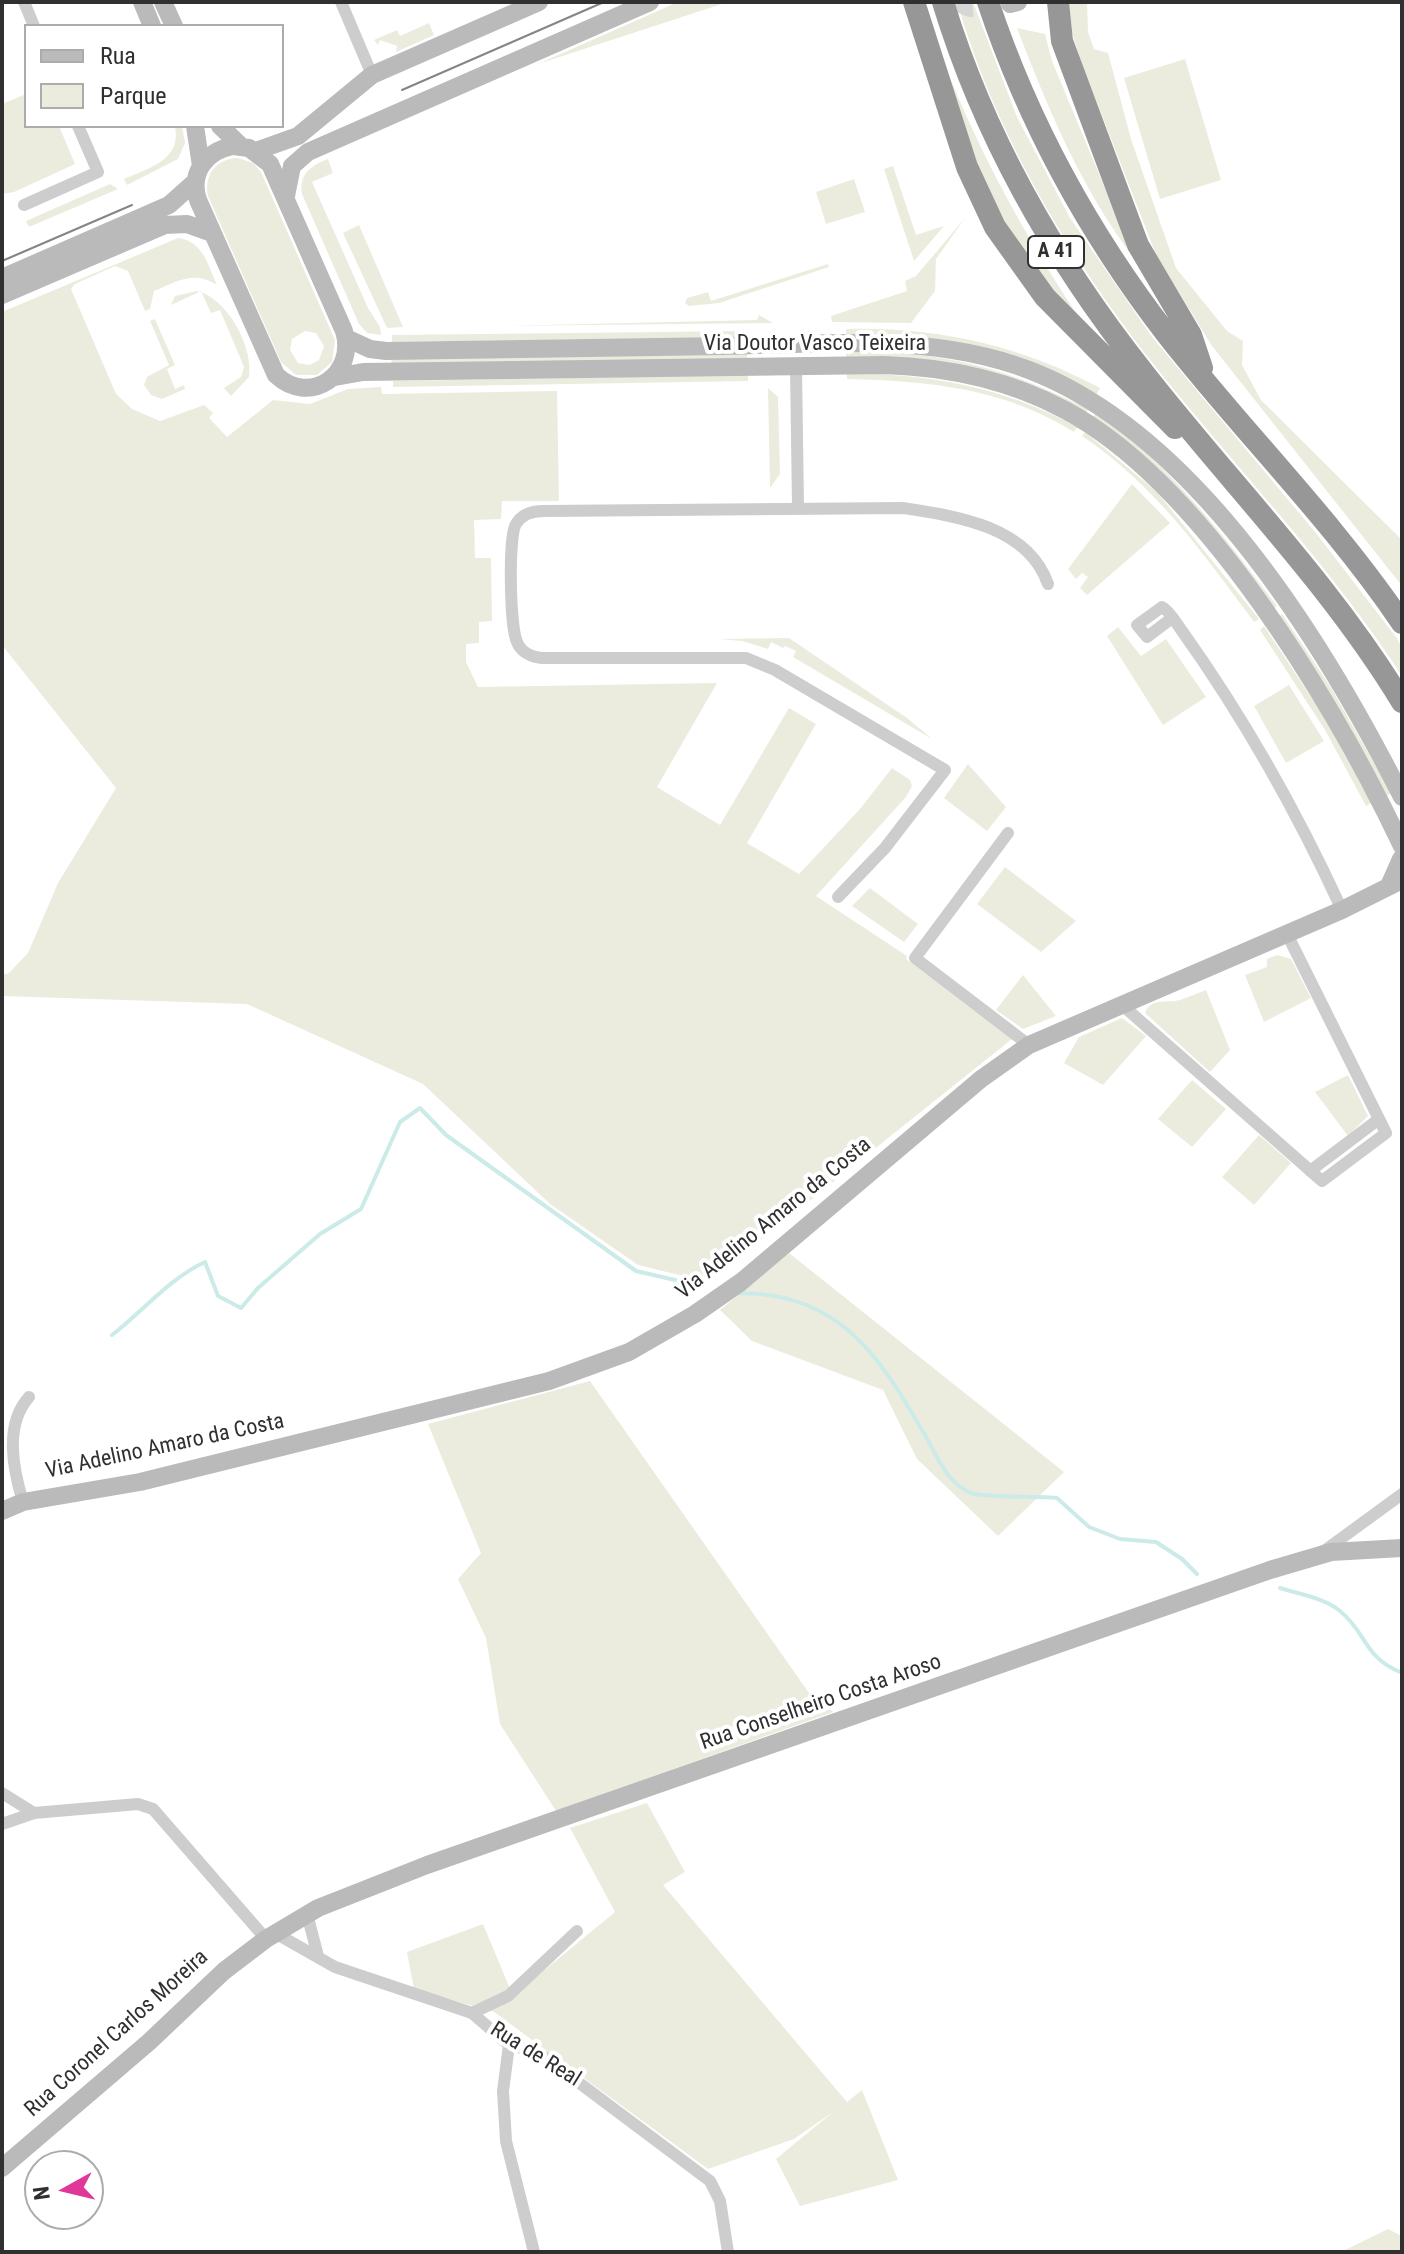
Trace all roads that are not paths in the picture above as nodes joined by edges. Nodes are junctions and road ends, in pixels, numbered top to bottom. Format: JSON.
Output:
{"nodes":[{"id":1,"x":24,"y":2,"type":"edge"},
{"id":2,"x":142,"y":2,"type":"edge"},
{"id":3,"x":163,"y":2,"type":"edge"},
{"id":4,"x":341,"y":2,"type":"edge"},
{"id":5,"x":539,"y":2,"type":"edge"},
{"id":6,"x":650,"y":2,"type":"edge"},
{"id":7,"x":914,"y":2,"type":"edge"},
{"id":8,"x":943,"y":2,"type":"edge"},
{"id":9,"x":1058,"y":2,"type":"edge"},
{"id":10,"x":1006,"y":3,"type":"edge"},
{"id":11,"x":33,"y":24,"type":"edge"},
{"id":12,"x":151,"y":24,"type":"edge"},
{"id":13,"x":173,"y":24,"type":"edge"},
{"id":14,"x":372,"y":75,"type":"junction"},
{"id":15,"x":79,"y":128,"type":"edge"},
{"id":16,"x":195,"y":128,"type":"edge"},
{"id":17,"x":223,"y":128,"type":"edge"},
{"id":18,"x":249,"y":149,"type":"junction"},
{"id":19,"x":198,"y":174,"type":"junction"},
{"id":20,"x":286,"y":199,"type":"junction"},
{"id":21,"x":24,"y":205,"type":"dead end"},
{"id":22,"x":212,"y":233,"type":"junction"},
{"id":23,"x":2,"y":278,"type":"edge"},
{"id":24,"x":2,"y":295,"type":"edge"},
{"id":25,"x":346,"y":338,"type":"junction"},
{"id":26,"x":796,"y":345,"type":"junction"},
{"id":27,"x":796,"y":367,"type":"junction"},
{"id":28,"x":335,"y":377,"type":"junction"},
{"id":29,"x":1208,"y":385,"type":"junction"},
{"id":30,"x":1224,"y":470,"type":"junction"},
{"id":31,"x":798,"y":507,"type":"junction"},
{"id":32,"x":1048,"y":584,"type":"dead end"},
{"id":33,"x":1172,"y":618,"type":"dead end"},
{"id":34,"x":1402,"y":623,"type":"edge"},
{"id":35,"x":1402,"y":702,"type":"edge"},
{"id":36,"x":1402,"y":797,"type":"edge"},
{"id":37,"x":1008,"y":833,"type":"dead end"},
{"id":38,"x":1402,"y":854,"type":"edge"},
{"id":39,"x":1395,"y":883,"type":"edge"},
{"id":40,"x":838,"y":897,"type":"dead end"},
{"id":41,"x":1342,"y":910,"type":"junction"},
{"id":42,"x":1287,"y":934,"type":"junction"},
{"id":43,"x":1121,"y":1004,"type":"junction"},
{"id":44,"x":1029,"y":1045,"type":"junction"},
{"id":45,"x":29,"y":1397,"type":"dead end"},
{"id":46,"x":1402,"y":1494,"type":"edge"},
{"id":47,"x":23,"y":1502,"type":"junction"},
{"id":48,"x":2,"y":1511,"type":"edge"},
{"id":49,"x":1402,"y":1548,"type":"edge"},
{"id":50,"x":1318,"y":1555,"type":"junction"},
{"id":51,"x":2,"y":1793,"type":"edge"},
{"id":52,"x":34,"y":1813,"type":"junction"},
{"id":53,"x":2,"y":1824,"type":"edge"},
{"id":54,"x":307,"y":1914,"type":"junction"},
{"id":55,"x":577,"y":1931,"type":"dead end"},
{"id":56,"x":271,"y":1936,"type":"junction"},
{"id":57,"x":318,"y":1956,"type":"junction"},
{"id":58,"x":472,"y":2013,"type":"junction"},
{"id":59,"x":509,"y":2045,"type":"junction"},
{"id":60,"x":2,"y":2168,"type":"edge"},
{"id":61,"x":534,"y":2252,"type":"edge"},
{"id":62,"x":728,"y":2252,"type":"edge"}],
"edges":[{"from":1,"to":11,"type":"street"},
{"from":2,"to":12,"type":"main road"},
{"from":3,"to":13,"type":"main road"},
{"from":4,"to":14,"type":"street"},
{"from":5,"to":14,"type":"main road"},
{"from":6,"to":20,"type":"main road"},
{"from":7,"to":30,"type":"highway"},
{"from":8,"to":30,"type":"highway","number":"A 41"},
{"from":9,"to":29,"type":"highway"},
{"from":10,"to":29,"type":"highway","number":"A 41"},
{"from":14,"to":18,"type":"main road"},
{"from":15,"to":21,"type":"street"},
{"from":16,"to":19,"type":"main road","name":"Via Doutor Vasco Teixeira"},
{"from":17,"to":18,"type":"main road"},
{"from":18,"to":19,"type":"main road"},
{"from":18,"to":20,"type":"main road"},
{"from":19,"to":22,"type":"main road","name":"Via Doutor Vasco Teixeira"},
{"from":19,"to":23,"type":"main road"},
{"from":20,"to":25,"type":"main road"},
{"from":22,"to":24,"type":"main road"},
{"from":22,"to":28,"type":"main road","name":"Via Doutor Vasco Teixeira"},
{"from":25,"to":26,"type":"main road","name":"Via Doutor Vasco Teixeira"},
{"from":25,"to":28,"type":"main road"},
{"from":26,"to":27,"type":"main road"},
{"from":26,"to":36,"type":"main road","name":"Via Doutor Vasco Teixeira"},
{"from":27,"to":28,"type":"main road","name":"Via Doutor Vasco Teixeira"},
{"from":27,"to":31,"type":"street"},
{"from":27,"to":38,"type":"main road","name":"Via Doutor Vasco Teixeira"},
{"from":29,"to":34,"type":"highway","number":"A 41"},
{"from":30,"to":35,"type":"highway","number":"A 41"},
{"from":31,"to":32,"type":"street"},
{"from":31,"to":40,"type":"street"},
{"from":33,"to":41,"type":"street"},
{"from":37,"to":44,"type":"street"},
{"from":38,"to":39,"type":"main road","name":"Via Adelino Amaro da Costa"},
{"from":39,"to":41,"type":"main road","name":"Via Adelino Amaro da Costa"},
{"from":41,"to":42,"type":"main road","name":"Via Adelino Amaro da Costa"},
{"from":42,"to":43,"type":"main road","name":"Via Adelino Amaro da Costa"},
{"from":42,"to":43,"type":"street"},
{"from":43,"to":44,"type":"main road","name":"Via Adelino Amaro da Costa"},
{"from":44,"to":47,"type":"main road","name":"Via Adelino Amaro da Costa"},
{"from":45,"to":47,"type":"street"},
{"from":46,"to":50,"type":"street"},
{"from":47,"to":48,"type":"main road","name":"Via Adelino Amaro da Costa"},
{"from":49,"to":50,"type":"main road","name":"Rua Conselheiro Costa Aroso"},
{"from":50,"to":54,"type":"main road","name":"Rua Conselheiro Costa Aroso"},
{"from":51,"to":52,"type":"street"},
{"from":52,"to":53,"type":"street"},
{"from":52,"to":56,"type":"street"},
{"from":54,"to":56,"type":"main road","name":"Rua Conselheiro Costa Aroso"},
{"from":54,"to":57,"type":"street"},
{"from":55,"to":58,"type":"street"},
{"from":56,"to":57,"type":"street","name":"Rua de Real"},
{"from":56,"to":60,"type":"main road","name":"Rua Coronel Carlos Moreira"},
{"from":57,"to":58,"type":"street","name":"Rua de Real"},
{"from":58,"to":59,"type":"street","name":"Rua de Real"},
{"from":59,"to":61,"type":"street"},
{"from":59,"to":62,"type":"street","name":"Rua de Real"}]}
